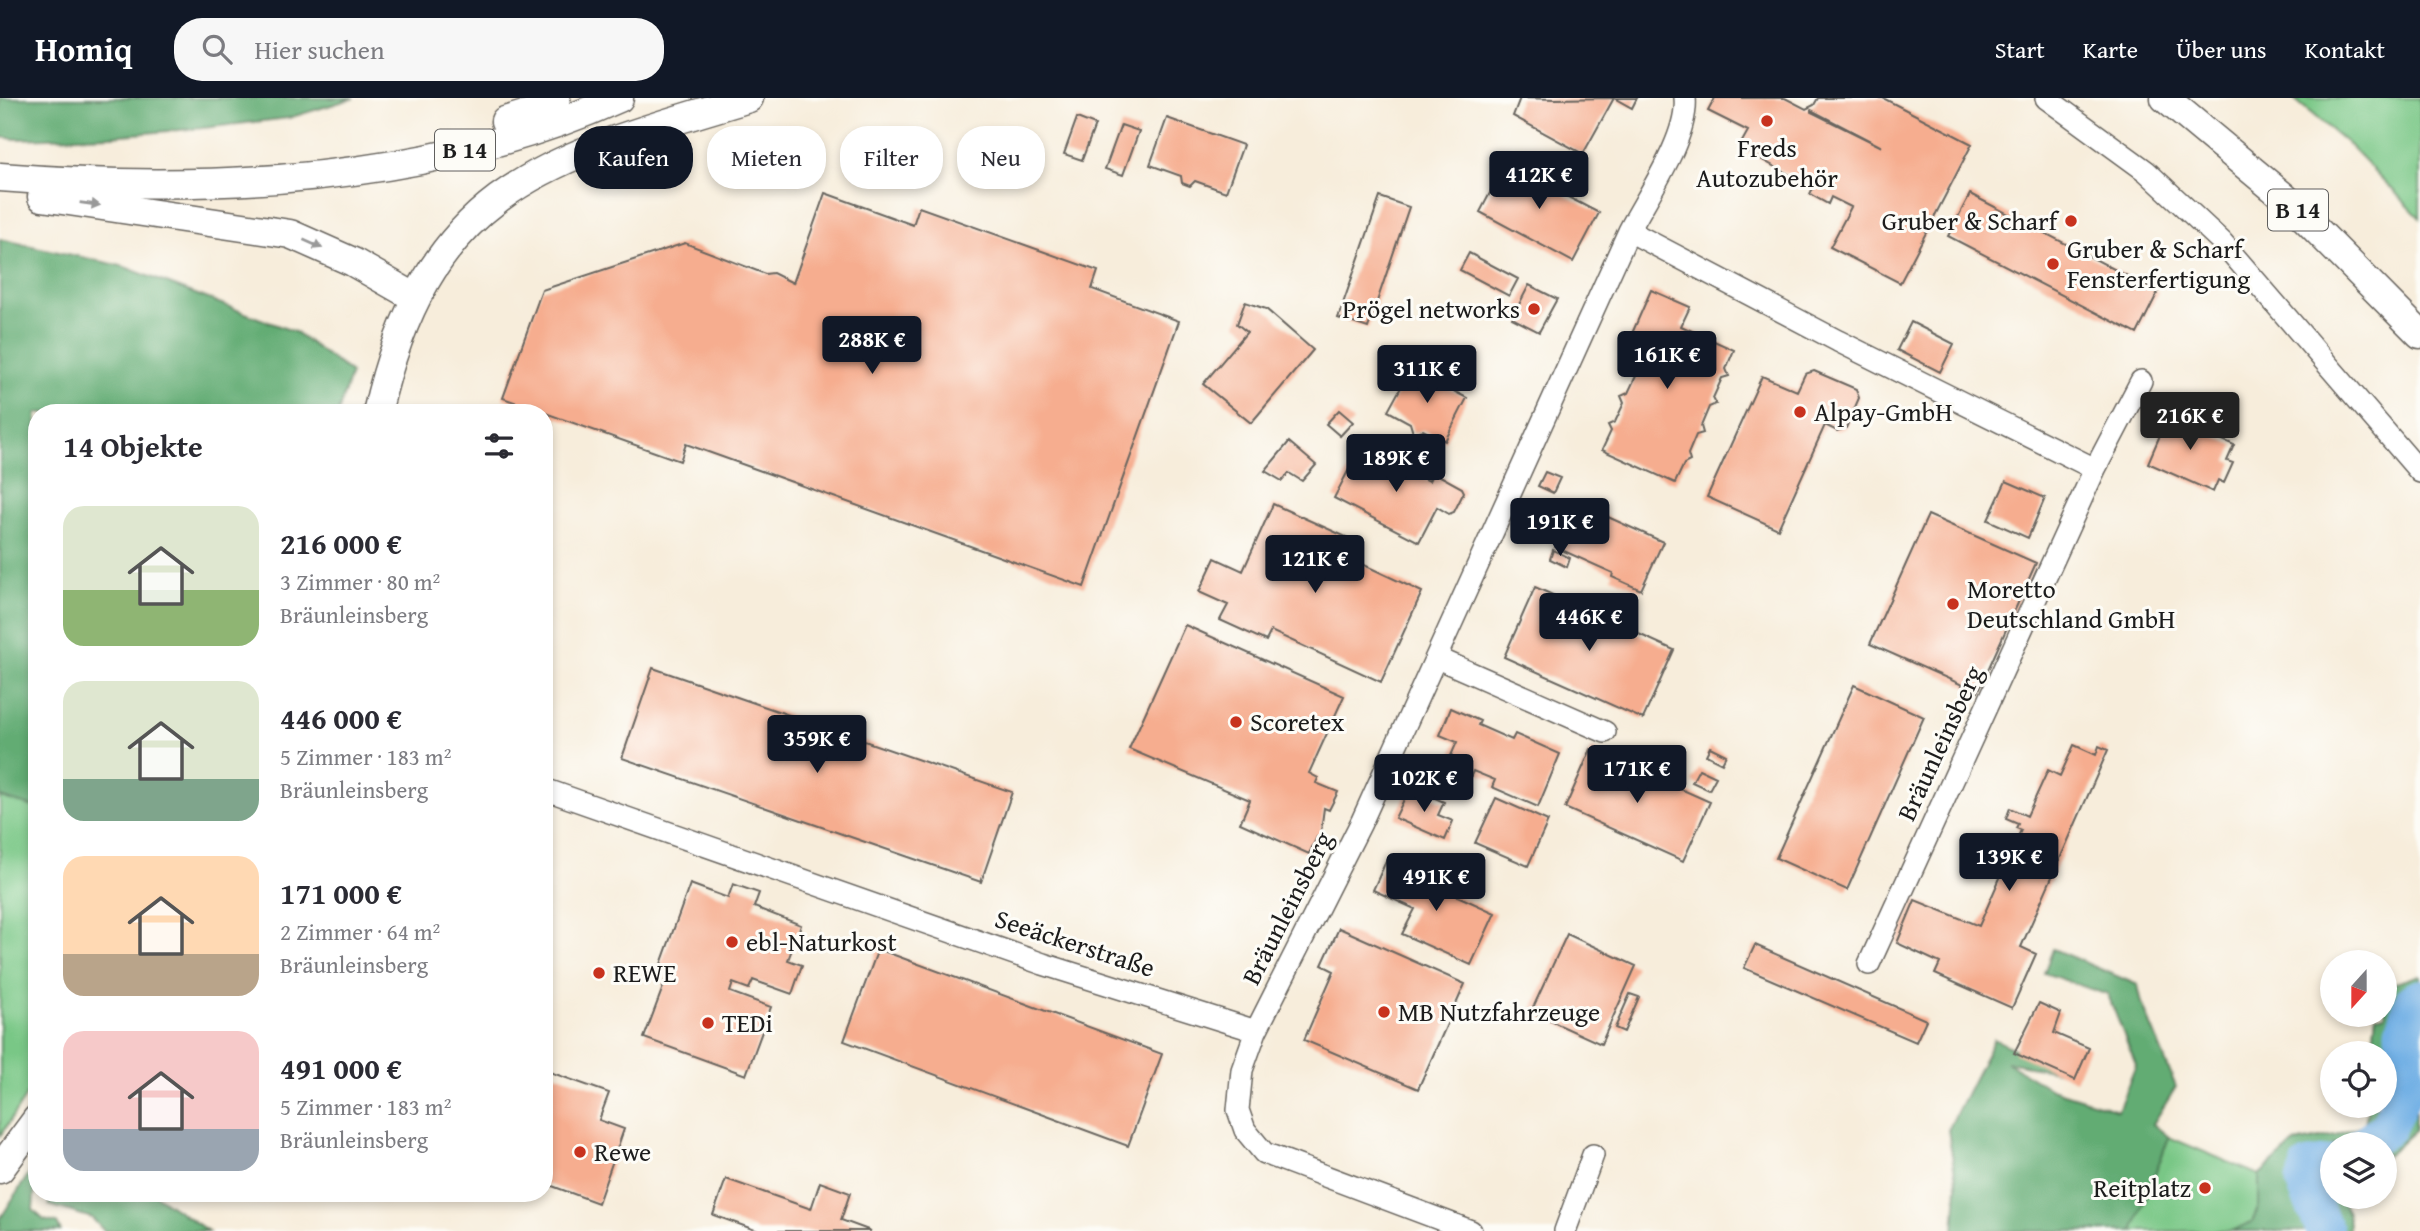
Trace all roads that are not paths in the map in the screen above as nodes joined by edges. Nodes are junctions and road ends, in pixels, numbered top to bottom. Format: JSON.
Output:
{"nodes":[{"id":1,"x":556,"y":98,"type":"edge"},
{"id":2,"x":619,"y":98,"type":"edge"},
{"id":3,"x":749,"y":98,"type":"edge"},
{"id":4,"x":1685,"y":98,"type":"edge"},
{"id":5,"x":2046,"y":98,"type":"edge"},
{"id":6,"x":2165,"y":98,"type":"edge"},
{"id":7,"x":0,"y":177,"type":"edge"},
{"id":8,"x":304,"y":177,"type":"junction"},
{"id":9,"x":0,"y":184,"type":"edge"},
{"id":10,"x":1629,"y":230,"type":"junction"},
{"id":11,"x":416,"y":298,"type":"junction"},
{"id":12,"x":2420,"y":334,"type":"edge"},
{"id":13,"x":2141,"y":381,"type":"dead end"},
{"id":14,"x":379,"y":404,"type":"edge"},
{"id":15,"x":2095,"y":469,"type":"junction"},
{"id":16,"x":2420,"y":472,"type":"edge"},
{"id":17,"x":1437,"y":658,"type":"junction"},
{"id":18,"x":1605,"y":732,"type":"dead end"},
{"id":19,"x":553,"y":792,"type":"edge"},
{"id":20,"x":1868,"y":964,"type":"dead end"},
{"id":21,"x":1256,"y":1031,"type":"junction"},
{"id":22,"x":28,"y":1131,"type":"edge"},
{"id":23,"x":1593,"y":1155,"type":"dead end"},
{"id":24,"x":0,"y":1169,"type":"edge"},
{"id":25,"x":1471,"y":1231,"type":"edge"},
{"id":26,"x":1565,"y":1231,"type":"edge"}],
"edges":[{"from":1,"to":8,"type":"main road"},
{"from":2,"to":8,"type":"main road","number":"B 14"},
{"from":3,"to":11,"type":"main road"},
{"from":4,"to":10,"type":"street","name":"Bräunleinsberg"},
{"from":5,"to":16,"type":"street"},
{"from":6,"to":12,"type":"main road","number":"B 14"},
{"from":7,"to":8,"type":"main road","number":"B 14"},
{"from":9,"to":11,"type":"main road","one_way":true},
{"from":10,"to":15,"type":"street"},
{"from":10,"to":17,"type":"street","name":"Bräunleinsberg"},
{"from":11,"to":14,"type":"main road"},
{"from":13,"to":15,"type":"street","name":"Bräunleinsberg"},
{"from":15,"to":20,"type":"street","name":"Bräunleinsberg"},
{"from":17,"to":18,"type":"street"},
{"from":17,"to":21,"type":"street","name":"Bräunleinsberg"},
{"from":19,"to":21,"type":"street","name":"Seeäckerstraße"},
{"from":21,"to":25,"type":"street"},
{"from":22,"to":24,"type":"main road"},
{"from":23,"to":26,"type":"street"}]}
